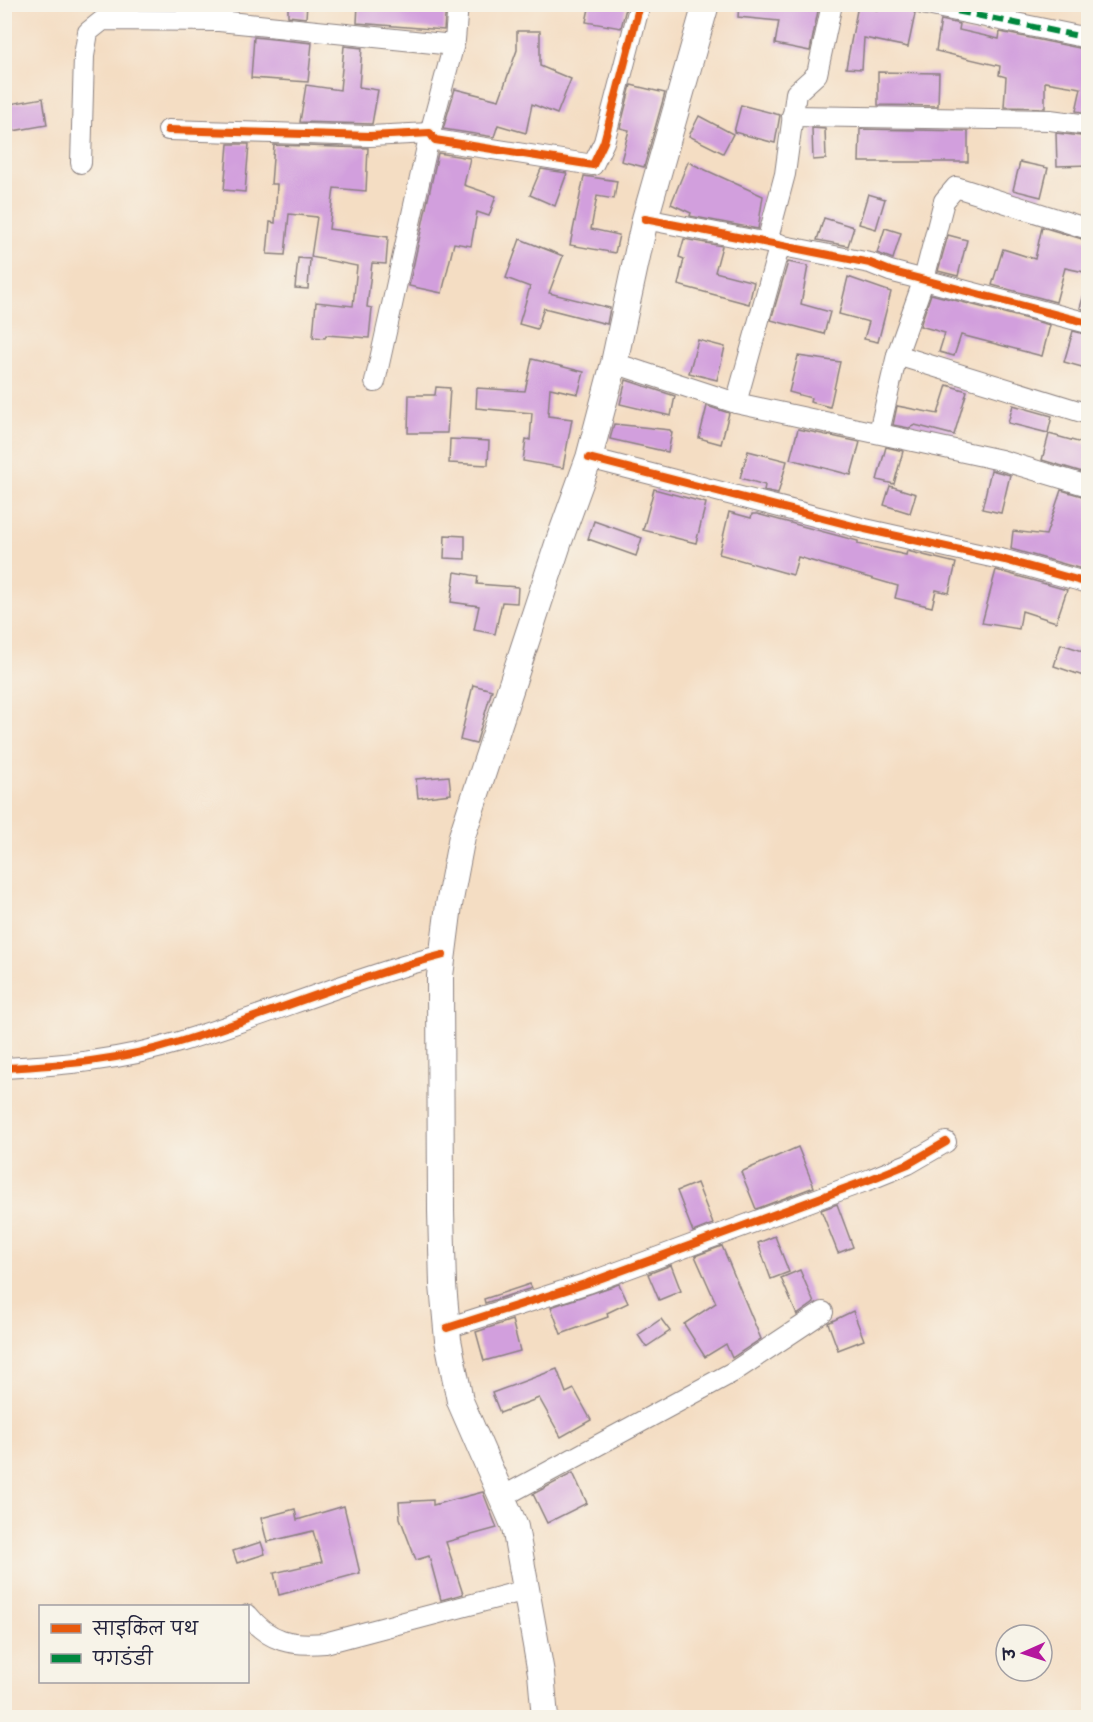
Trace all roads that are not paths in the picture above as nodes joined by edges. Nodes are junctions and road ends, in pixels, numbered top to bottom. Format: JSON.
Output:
{"nodes":[{"id":1,"x":458,"y":4,"type":"edge"},
{"id":2,"x":640,"y":4,"type":"edge"},
{"id":3,"x":706,"y":4,"type":"edge"},
{"id":4,"x":832,"y":4,"type":"edge"},
{"id":5,"x":922,"y":4,"type":"edge"},
{"id":6,"x":1089,"y":38,"type":"edge"},
{"id":7,"x":453,"y":45,"type":"junction"},
{"id":8,"x":792,"y":116,"type":"junction"},
{"id":9,"x":1089,"y":125,"type":"edge"},
{"id":10,"x":168,"y":130,"type":"dead end"},
{"id":11,"x":430,"y":133,"type":"junction"},
{"id":12,"x":81,"y":163,"type":"dead end"},
{"id":13,"x":645,"y":219,"type":"junction"},
{"id":14,"x":1089,"y":229,"type":"edge"},
{"id":15,"x":774,"y":243,"type":"junction"},
{"id":16,"x":924,"y":279,"type":"junction"},
{"id":17,"x":1089,"y":323,"type":"edge"},
{"id":18,"x":897,"y":356,"type":"junction"},
{"id":19,"x":614,"y":363,"type":"junction"},
{"id":20,"x":375,"y":382,"type":"dead end"},
{"id":21,"x":736,"y":403,"type":"junction"},
{"id":22,"x":1089,"y":414,"type":"edge"},
{"id":23,"x":879,"y":432,"type":"junction"},
{"id":24,"x":589,"y":458,"type":"junction"},
{"id":25,"x":1089,"y":486,"type":"edge"},
{"id":26,"x":1089,"y":583,"type":"edge"},
{"id":27,"x":443,"y":955,"type":"junction"},
{"id":28,"x":4,"y":1068,"type":"edge"},
{"id":29,"x":946,"y":1142,"type":"dead end"},
{"id":30,"x":823,"y":1312,"type":"dead end"},
{"id":31,"x":447,"y":1328,"type":"junction"},
{"id":32,"x":502,"y":1497,"type":"junction"},
{"id":33,"x":526,"y":1590,"type":"junction"},
{"id":34,"x":249,"y":1616,"type":"edge"},
{"id":35,"x":545,"y":1718,"type":"edge"}],
"edges":[{"from":1,"to":7,"type":"street"},
{"from":2,"to":11,"type":"street"},
{"from":3,"to":13,"type":"main road"},
{"from":4,"to":8,"type":"street"},
{"from":5,"to":6,"type":"street"},
{"from":7,"to":11,"type":"street"},
{"from":7,"to":12,"type":"street"},
{"from":8,"to":9,"type":"street"},
{"from":8,"to":15,"type":"street"},
{"from":10,"to":11,"type":"street"},
{"from":11,"to":20,"type":"street"},
{"from":13,"to":15,"type":"street"},
{"from":13,"to":19,"type":"main road"},
{"from":14,"to":16,"type":"street"},
{"from":15,"to":16,"type":"street"},
{"from":15,"to":21,"type":"street"},
{"from":16,"to":17,"type":"street"},
{"from":16,"to":18,"type":"street"},
{"from":18,"to":22,"type":"street"},
{"from":18,"to":23,"type":"street"},
{"from":19,"to":21,"type":"street"},
{"from":19,"to":24,"type":"main road"},
{"from":21,"to":23,"type":"street"},
{"from":23,"to":25,"type":"street"},
{"from":24,"to":26,"type":"street"},
{"from":24,"to":27,"type":"main road"},
{"from":27,"to":28,"type":"street"},
{"from":27,"to":31,"type":"main road"},
{"from":29,"to":31,"type":"street"},
{"from":30,"to":32,"type":"street"},
{"from":31,"to":32,"type":"main road"},
{"from":32,"to":33,"type":"main road"},
{"from":33,"to":34,"type":"street"},
{"from":33,"to":35,"type":"main road"}]}
